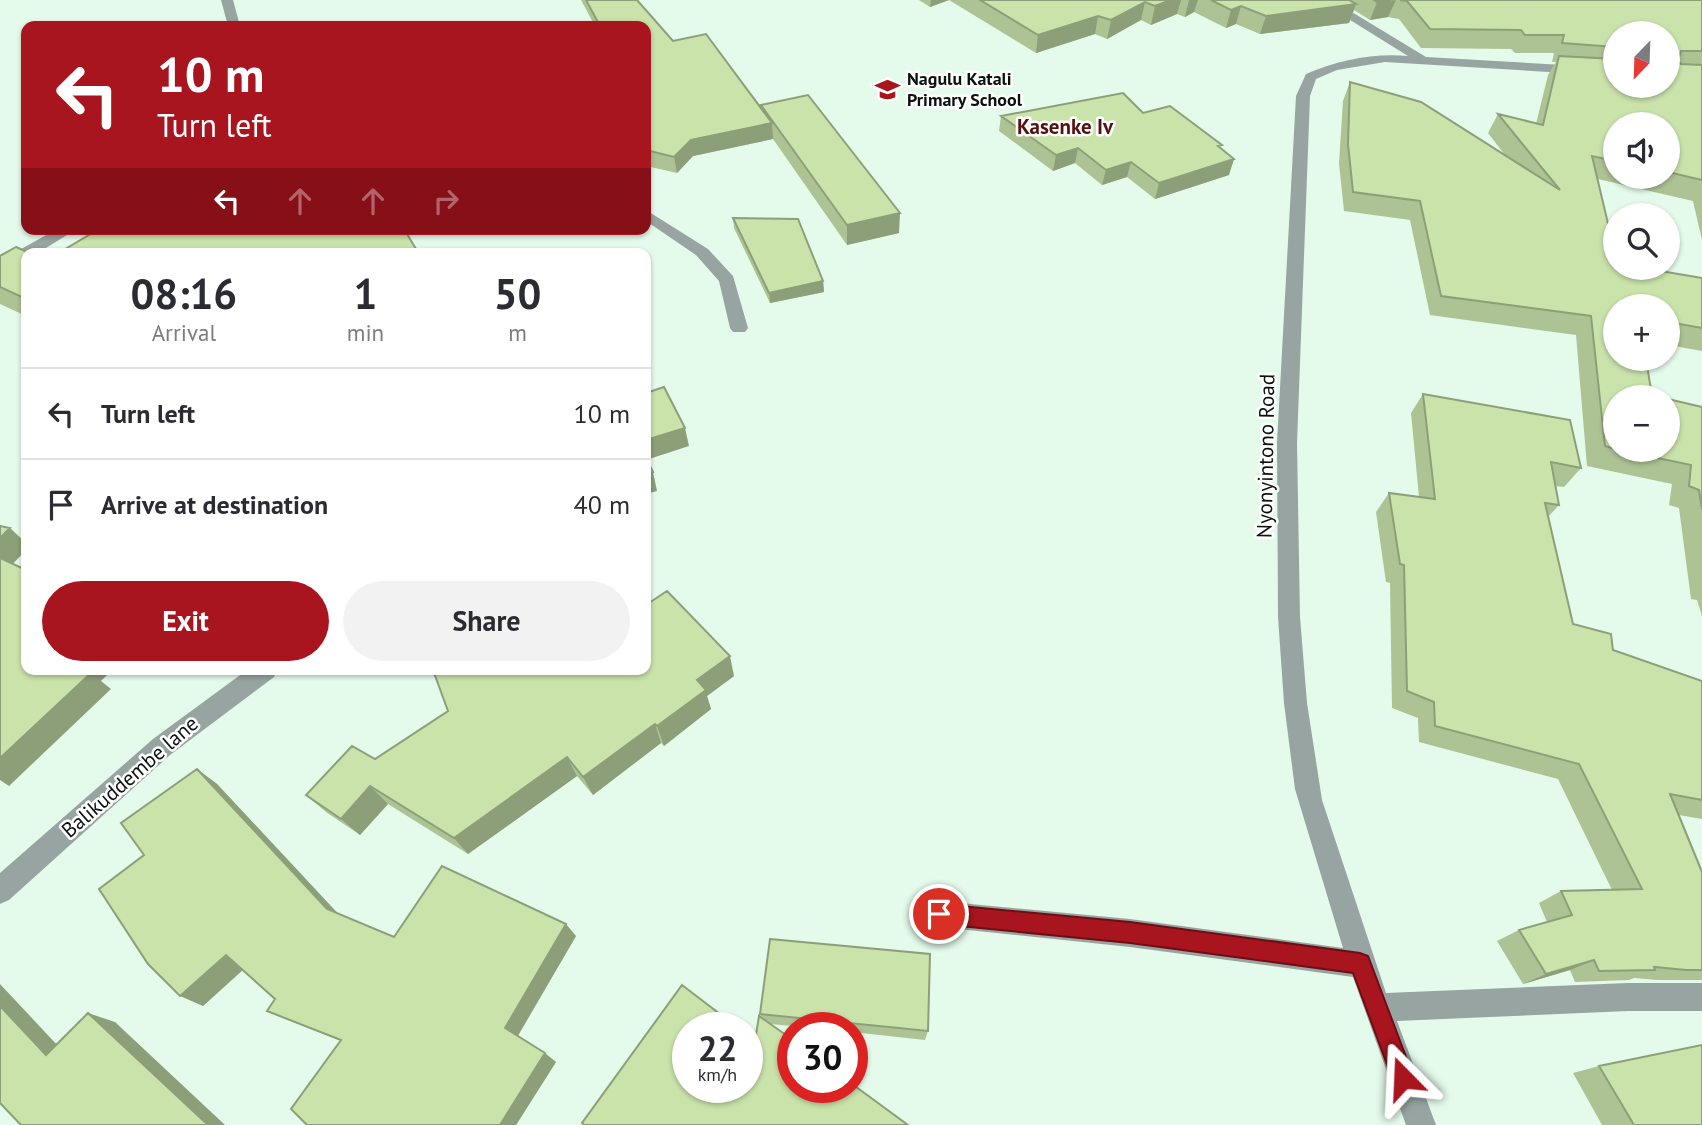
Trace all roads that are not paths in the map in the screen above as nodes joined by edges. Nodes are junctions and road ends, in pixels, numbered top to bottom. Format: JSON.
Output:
{"nodes":[{"id":1,"x":227,"y":0,"type":"edge"},
{"id":2,"x":1324,"y":0,"type":"edge"},
{"id":3,"x":233,"y":21,"type":"edge"},
{"id":4,"x":1426,"y":60,"type":"junction"},
{"id":5,"x":1603,"y":71,"type":"edge"},
{"id":6,"x":651,"y":217,"type":"edge"},
{"id":7,"x":58,"y":235,"type":"edge"},
{"id":8,"x":36,"y":248,"type":"edge"},
{"id":9,"x":21,"y":256,"type":"edge"},
{"id":10,"x":0,"y":261,"type":"edge"},
{"id":11,"x":739,"y":328,"type":"dead end"},
{"id":12,"x":258,"y":675,"type":"edge"},
{"id":13,"x":0,"y":891,"type":"edge"},
{"id":14,"x":939,"y":914,"type":"dead end"},
{"id":15,"x":1360,"y":964,"type":"junction"},
{"id":16,"x":1702,"y":997,"type":"edge"},
{"id":17,"x":1376,"y":1008,"type":"junction"},
{"id":18,"x":1421,"y":1125,"type":"edge"}],
"edges":[{"from":1,"to":3,"type":"street"},
{"from":2,"to":4,"type":"street"},
{"from":4,"to":5,"type":"street","name":"Nyonyintono Road"},
{"from":4,"to":15,"type":"street","name":"Nyonyintono Road"},
{"from":6,"to":11,"type":"street"},
{"from":7,"to":8,"type":"street"},
{"from":9,"to":10,"type":"street"},
{"from":12,"to":13,"type":"street","name":"Balikuddembe lane"},
{"from":14,"to":15,"type":"street"},
{"from":15,"to":17,"type":"street","name":"Nyonyintono Road"},
{"from":16,"to":17,"type":"street"},
{"from":17,"to":18,"type":"street","name":"Nyonyintono Road"}]}
